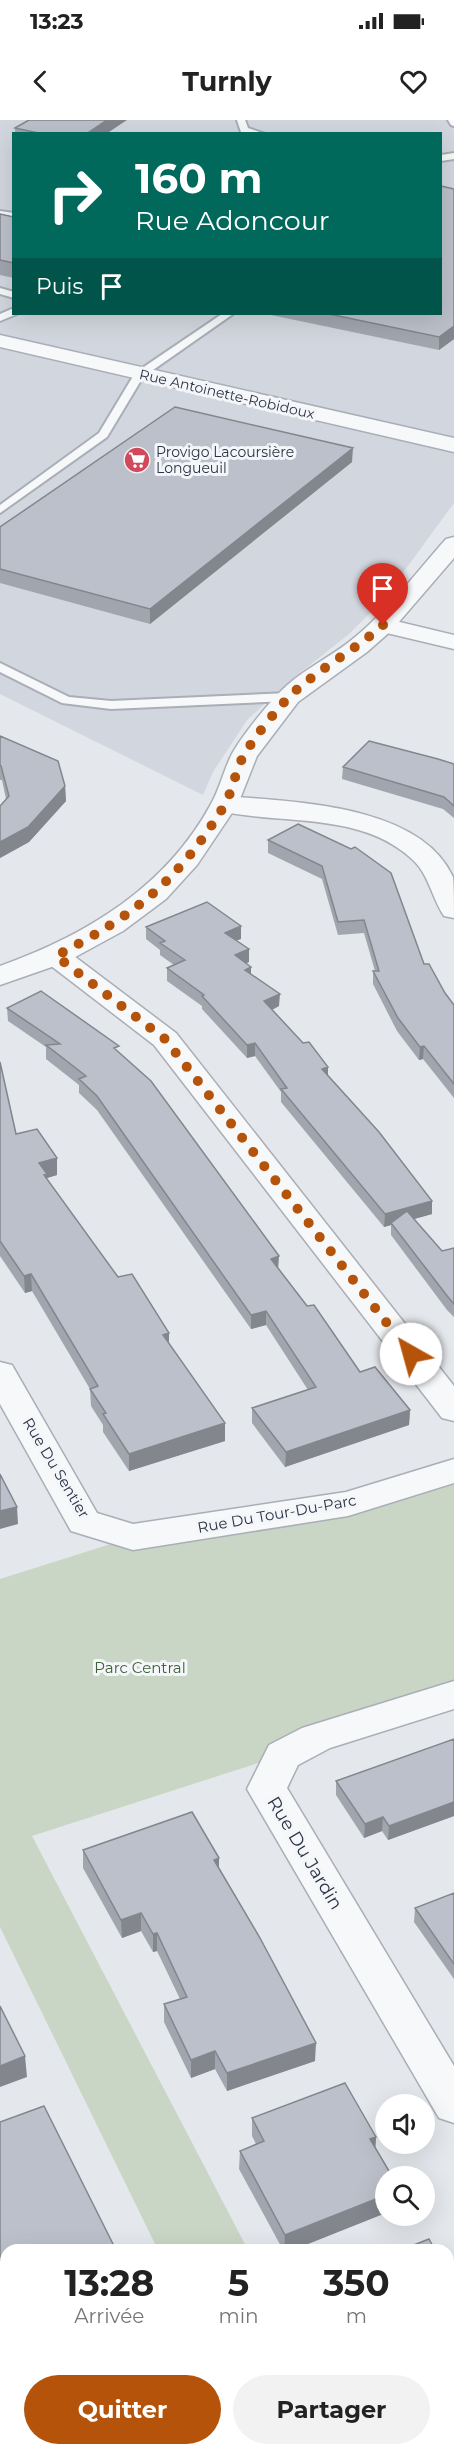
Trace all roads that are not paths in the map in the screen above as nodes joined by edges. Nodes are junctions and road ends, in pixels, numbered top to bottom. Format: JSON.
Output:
{"nodes":[{"id":1,"x":241,"y":120,"type":"edge"},
{"id":2,"x":252,"y":132,"type":"edge"},
{"id":3,"x":227,"y":315,"type":"edge"},
{"id":4,"x":0,"y":341,"type":"edge"},
{"id":5,"x":139,"y":375,"type":"junction"},
{"id":6,"x":454,"y":446,"type":"edge"},
{"id":7,"x":0,"y":510,"type":"edge"},
{"id":8,"x":454,"y":544,"type":"edge"},
{"id":9,"x":383,"y":625,"type":"junction"},
{"id":10,"x":454,"y":642,"type":"edge"},
{"id":11,"x":0,"y":667,"type":"edge"},
{"id":12,"x":289,"y":697,"type":"junction"},
{"id":13,"x":225,"y":804,"type":"junction"},
{"id":14,"x":454,"y":910,"type":"edge"},
{"id":15,"x":56,"y":956,"type":"junction"},
{"id":16,"x":0,"y":976,"type":"edge"},
{"id":17,"x":0,"y":1373,"type":"edge"},
{"id":18,"x":454,"y":1410,"type":"edge"},
{"id":19,"x":454,"y":1471,"type":"edge"},
{"id":20,"x":133,"y":1537,"type":"joint"},
{"id":21,"x":454,"y":1695,"type":"edge"},
{"id":22,"x":454,"y":2105,"type":"edge"}],
"edges":[{"from":1,"to":2,"type":"lane"},
{"from":3,"to":5,"type":"lane"},
{"from":4,"to":5,"type":"street","name":"Rue Antoinette-Robidoux"},
{"from":5,"to":6,"type":"street","name":"Rue Antoinette-Robidoux"},
{"from":5,"to":7,"type":"lane"},
{"from":8,"to":9,"type":"street"},
{"from":9,"to":10,"type":"street"},
{"from":9,"to":12,"type":"street"},
{"from":11,"to":12,"type":"lane"},
{"from":12,"to":13,"type":"street"},
{"from":13,"to":14,"type":"street"},
{"from":13,"to":15,"type":"street"},
{"from":15,"to":16,"type":"street"},
{"from":15,"to":18,"type":"street"},
{"from":17,"to":20,"type":"street","name":"Rue Du Sentier"},
{"from":19,"to":20,"type":"street","name":"Rue Du Tour-Du-Parc"},
{"from":21,"to":22,"type":"street","name":"Rue Du Jardin"}]}
